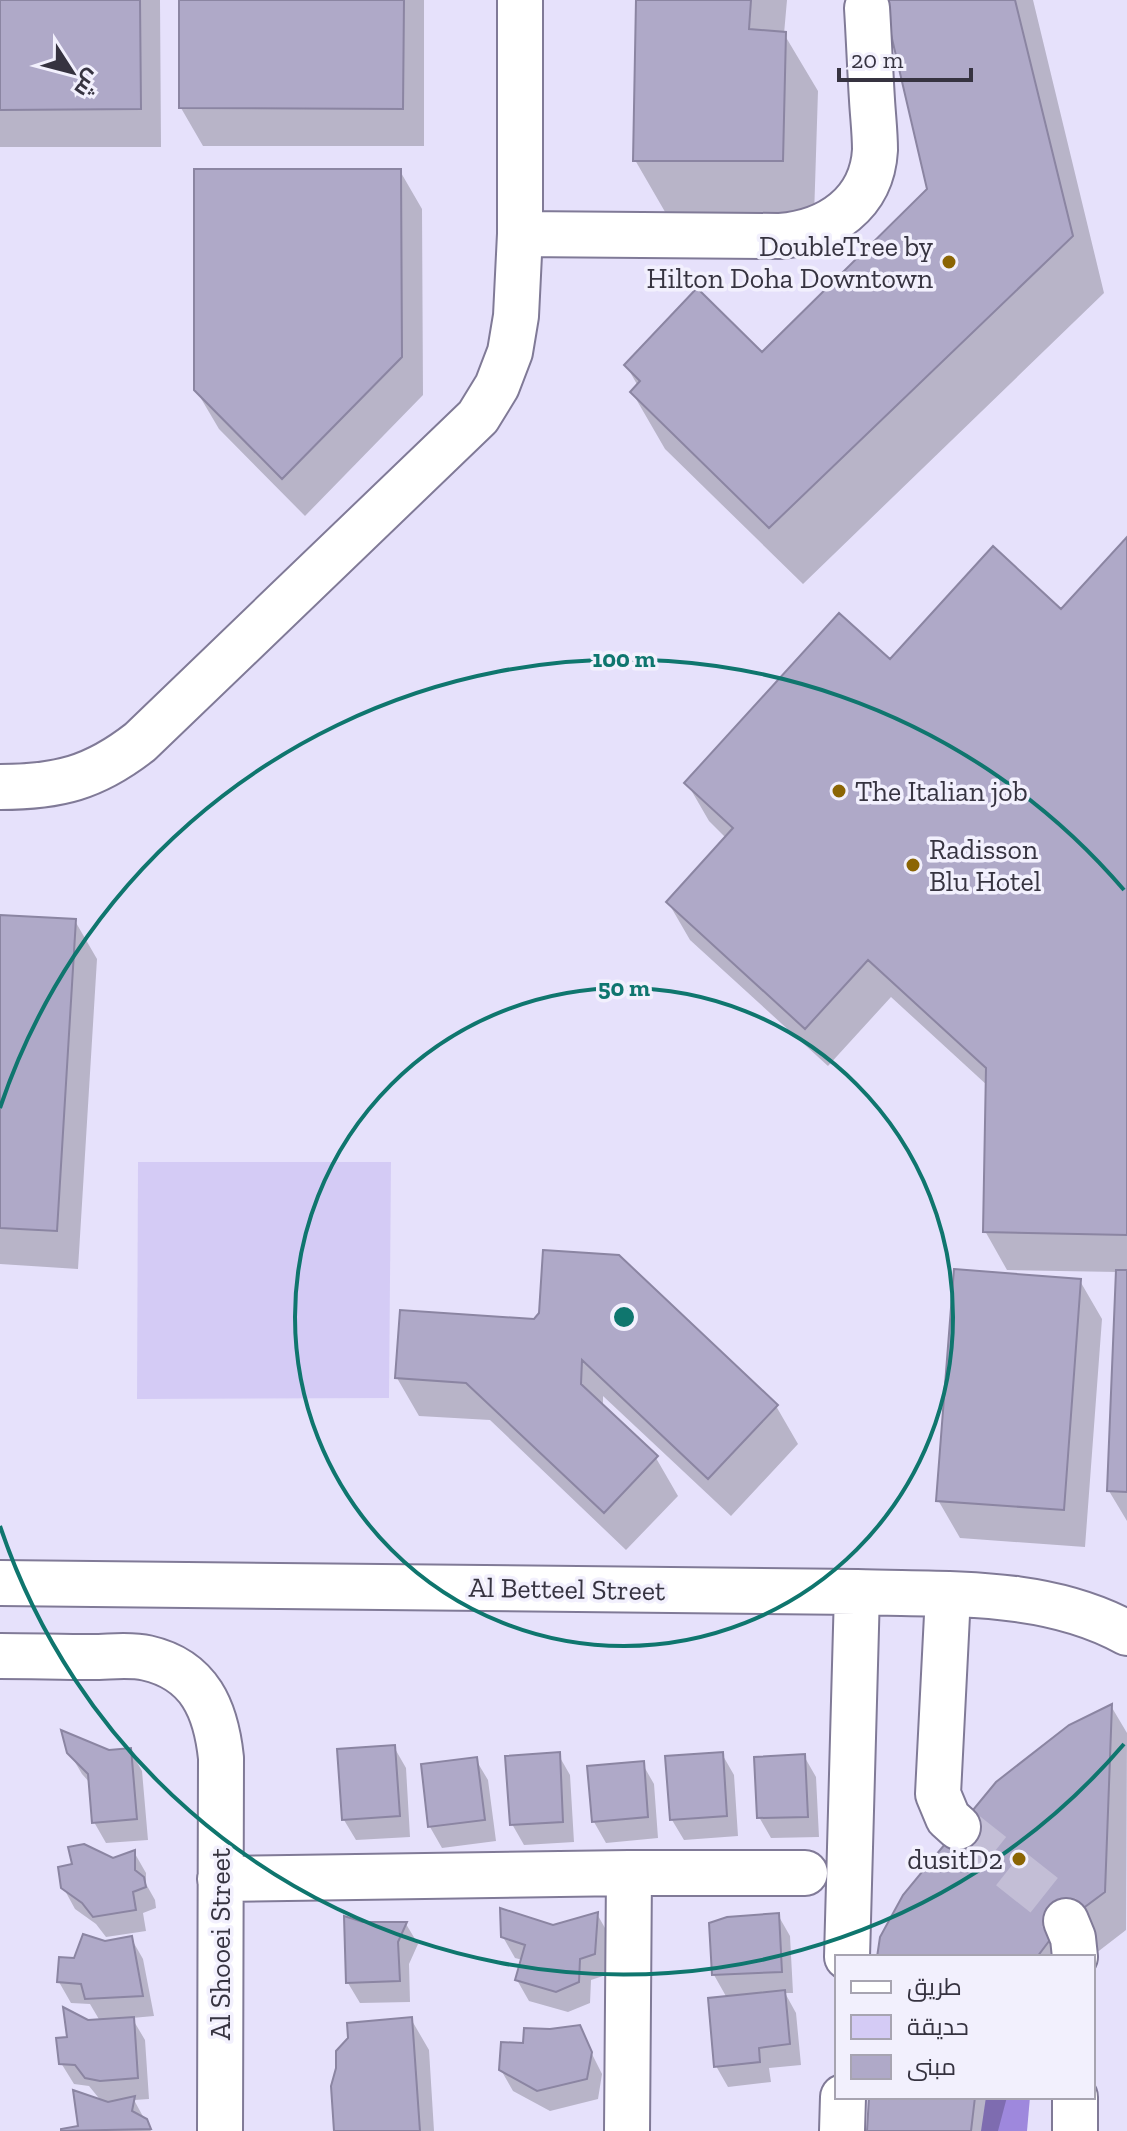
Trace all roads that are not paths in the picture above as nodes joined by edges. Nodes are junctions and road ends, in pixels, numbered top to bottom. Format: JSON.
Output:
{"nodes":[{"id":1,"x":520,"y":0,"type":"edge"},
{"id":2,"x":867,"y":8,"type":"dead end"},
{"id":3,"x":520,"y":234,"type":"junction"},
{"id":4,"x":0,"y":787,"type":"edge"},
{"id":5,"x":0,"y":1583,"type":"edge"},
{"id":6,"x":857,"y":1592,"type":"junction"},
{"id":7,"x":948,"y":1595,"type":"junction"},
{"id":8,"x":1127,"y":1633,"type":"edge"},
{"id":9,"x":0,"y":1656,"type":"edge"},
{"id":10,"x":958,"y":1827,"type":"tunnel mouth"},
{"id":11,"x":629,"y":1873,"type":"junction"},
{"id":12,"x":805,"y":1873,"type":"dead end"},
{"id":13,"x":220,"y":1879,"type":"junction"},
{"id":14,"x":847,"y":1955,"type":"edge"},
{"id":15,"x":843,"y":2099,"type":"edge"},
{"id":16,"x":1075,"y":2099,"type":"edge"},
{"id":17,"x":220,"y":2131,"type":"edge"},
{"id":18,"x":627,"y":2131,"type":"edge"},
{"id":19,"x":842,"y":2131,"type":"edge"},
{"id":20,"x":1075,"y":2131,"type":"edge"}],
"edges":[{"from":1,"to":3,"type":"street"},
{"from":2,"to":3,"type":"street"},
{"from":3,"to":4,"type":"street"},
{"from":5,"to":6,"type":"street","name":"Al Betteel Street"},
{"from":6,"to":7,"type":"street","name":"Al Betteel Street"},
{"from":6,"to":14,"type":"street"},
{"from":7,"to":8,"type":"street","name":"Al Betteel Street"},
{"from":7,"to":10,"type":"street"},
{"from":9,"to":13,"type":"street","name":"Al Shooei Street"},
{"from":11,"to":12,"type":"street"},
{"from":11,"to":13,"type":"street"},
{"from":11,"to":18,"type":"street"},
{"from":13,"to":17,"type":"street","name":"Al Shooei Street"},
{"from":15,"to":19,"type":"street"},
{"from":16,"to":20,"type":"street"}]}
